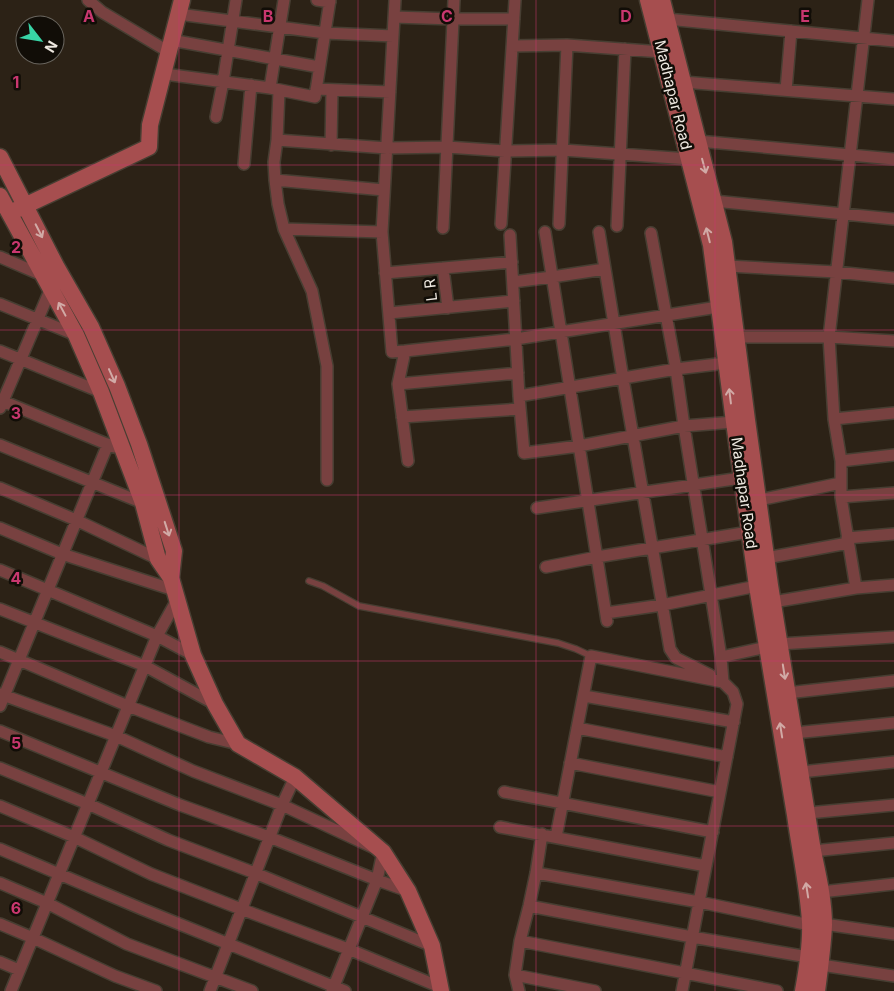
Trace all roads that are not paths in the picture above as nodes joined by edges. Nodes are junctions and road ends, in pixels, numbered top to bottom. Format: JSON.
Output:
{"nodes":[{"id":1,"x":88,"y":0,"type":"edge"},
{"id":2,"x":236,"y":0,"type":"edge"},
{"id":3,"x":284,"y":0,"type":"edge"},
{"id":4,"x":317,"y":0,"type":"edge"},
{"id":5,"x":395,"y":0,"type":"edge"},
{"id":6,"x":454,"y":0,"type":"edge"},
{"id":7,"x":515,"y":0,"type":"edge"},
{"id":8,"x":648,"y":0,"type":"edge"},
{"id":9,"x":662,"y":0,"type":"edge"},
{"id":10,"x":868,"y":0,"type":"edge"},
{"id":11,"x":330,"y":1,"type":"edge"},
{"id":12,"x":180,"y":7,"type":"edge"},
{"id":13,"x":394,"y":17,"type":"junction"},
{"id":14,"x":453,"y":19,"type":"junction"},
{"id":15,"x":514,"y":19,"type":"junction"},
{"id":16,"x":667,"y":19,"type":"junction"},
{"id":17,"x":232,"y":20,"type":"junction"},
{"id":18,"x":280,"y":26,"type":"junction"},
{"id":19,"x":791,"y":31,"type":"junction"},
{"id":20,"x":325,"y":33,"type":"junction"},
{"id":21,"x":393,"y":36,"type":"junction"},
{"id":22,"x":864,"y":38,"type":"junction"},
{"id":23,"x":894,"y":41,"type":"edge"},
{"id":24,"x":567,"y":45,"type":"junction"},
{"id":25,"x":512,"y":46,"type":"junction"},
{"id":26,"x":625,"y":49,"type":"junction"},
{"id":27,"x":227,"y":50,"type":"junction"},
{"id":28,"x":662,"y":52,"type":"junction"},
{"id":29,"x":170,"y":57,"type":"junction"},
{"id":30,"x":275,"y":58,"type":"junction"},
{"id":31,"x":320,"y":67,"type":"junction"},
{"id":32,"x":223,"y":82,"type":"junction"},
{"id":33,"x":683,"y":82,"type":"junction"},
{"id":34,"x":251,"y":85,"type":"junction"},
{"id":35,"x":274,"y":89,"type":"junction"},
{"id":36,"x":316,"y":89,"type":"junction"},
{"id":37,"x":332,"y":90,"type":"junction"},
{"id":38,"x":786,"y":90,"type":"junction"},
{"id":39,"x":390,"y":92,"type":"junction"},
{"id":40,"x":857,"y":96,"type":"junction"},
{"id":41,"x":894,"y":99,"type":"edge"},
{"id":42,"x":216,"y":117,"type":"dead end"},
{"id":43,"x":277,"y":140,"type":"junction"},
{"id":44,"x":698,"y":141,"type":"junction"},
{"id":45,"x":331,"y":145,"type":"junction"},
{"id":46,"x":447,"y":147,"type":"junction"},
{"id":47,"x":387,"y":148,"type":"junction"},
{"id":48,"x":563,"y":150,"type":"junction"},
{"id":49,"x":505,"y":151,"type":"junction"},
{"id":50,"x":620,"y":154,"type":"junction"},
{"id":51,"x":850,"y":155,"type":"junction"},
{"id":52,"x":0,"y":157,"type":"edge"},
{"id":53,"x":689,"y":159,"type":"junction"},
{"id":54,"x":894,"y":159,"type":"edge"},
{"id":55,"x":244,"y":164,"type":"dead end"},
{"id":56,"x":275,"y":180,"type":"junction"},
{"id":57,"x":384,"y":190,"type":"junction"},
{"id":58,"x":0,"y":196,"type":"edge"},
{"id":59,"x":714,"y":201,"type":"junction"},
{"id":60,"x":25,"y":205,"type":"junction"},
{"id":61,"x":5,"y":211,"type":"edge"},
{"id":62,"x":843,"y":213,"type":"junction"},
{"id":63,"x":894,"y":218,"type":"edge"},
{"id":64,"x":501,"y":224,"type":"dead end"},
{"id":65,"x":559,"y":224,"type":"dead end"},
{"id":66,"x":617,"y":226,"type":"dead end"},
{"id":67,"x":444,"y":228,"type":"dead end"},
{"id":68,"x":284,"y":229,"type":"junction"},
{"id":69,"x":382,"y":232,"type":"junction"},
{"id":70,"x":545,"y":232,"type":"dead end"},
{"id":71,"x":599,"y":232,"type":"dead end"},
{"id":72,"x":651,"y":233,"type":"dead end"},
{"id":73,"x":510,"y":235,"type":"dead end"},
{"id":74,"x":0,"y":257,"type":"edge"},
{"id":75,"x":512,"y":262,"type":"junction"},
{"id":76,"x":728,"y":266,"type":"junction"},
{"id":77,"x":443,"y":268,"type":"junction"},
{"id":78,"x":605,"y":269,"type":"junction"},
{"id":79,"x":836,"y":272,"type":"junction"},
{"id":80,"x":386,"y":273,"type":"junction"},
{"id":81,"x":552,"y":278,"type":"junction"},
{"id":82,"x":894,"y":278,"type":"edge"},
{"id":83,"x":53,"y":281,"type":"junction"},
{"id":84,"x":513,"y":282,"type":"junction"},
{"id":85,"x":514,"y":301,"type":"junction"},
{"id":86,"x":0,"y":304,"type":"edge"},
{"id":87,"x":718,"y":307,"type":"junction"},
{"id":88,"x":448,"y":308,"type":"junction"},
{"id":89,"x":389,"y":313,"type":"junction"},
{"id":90,"x":666,"y":315,"type":"junction"},
{"id":91,"x":37,"y":319,"type":"junction"},
{"id":92,"x":614,"y":324,"type":"junction"},
{"id":93,"x":561,"y":332,"type":"junction"},
{"id":94,"x":76,"y":335,"type":"junction"},
{"id":95,"x":736,"y":337,"type":"junction"},
{"id":96,"x":829,"y":337,"type":"junction"},
{"id":97,"x":516,"y":339,"type":"junction"},
{"id":98,"x":894,"y":341,"type":"edge"},
{"id":99,"x":0,"y":351,"type":"edge"},
{"id":100,"x":405,"y":351,"type":"junction"},
{"id":101,"x":20,"y":359,"type":"junction"},
{"id":102,"x":726,"y":363,"type":"junction"},
{"id":103,"x":676,"y":370,"type":"junction"},
{"id":104,"x":518,"y":373,"type":"junction"},
{"id":105,"x":623,"y":379,"type":"junction"},
{"id":106,"x":398,"y":384,"type":"junction"},
{"id":107,"x":570,"y":388,"type":"junction"},
{"id":108,"x":101,"y":392,"type":"junction"},
{"id":109,"x":519,"y":396,"type":"junction"},
{"id":110,"x":1,"y":403,"type":"edge"},
{"id":111,"x":520,"y":409,"type":"junction"},
{"id":112,"x":894,"y":413,"type":"edge"},
{"id":113,"x":402,"y":417,"type":"junction"},
{"id":114,"x":834,"y":419,"type":"junction"},
{"id":115,"x":734,"y":422,"type":"junction"},
{"id":116,"x":684,"y":426,"type":"junction"},
{"id":117,"x":633,"y":436,"type":"junction"},
{"id":118,"x":0,"y":446,"type":"edge"},
{"id":119,"x":579,"y":446,"type":"junction"},
{"id":120,"x":115,"y":447,"type":"junction"},
{"id":121,"x":894,"y":455,"type":"edge"},
{"id":122,"x":408,"y":461,"type":"dead end"},
{"id":123,"x":841,"y":461,"type":"junction"},
{"id":124,"x":742,"y":478,"type":"junction"},
{"id":125,"x":327,"y":480,"type":"dead end"},
{"id":126,"x":92,"y":482,"type":"junction"},
{"id":127,"x":841,"y":482,"type":"junction"},
{"id":128,"x":693,"y":484,"type":"junction"},
{"id":129,"x":0,"y":488,"type":"edge"},
{"id":130,"x":643,"y":492,"type":"junction"},
{"id":131,"x":894,"y":492,"type":"edge"},
{"id":132,"x":841,"y":496,"type":"junction"},
{"id":133,"x":759,"y":500,"type":"junction"},
{"id":134,"x":588,"y":501,"type":"junction"},
{"id":135,"x":143,"y":503,"type":"junction"},
{"id":136,"x":537,"y":508,"type":"dead end"},
{"id":137,"x":76,"y":520,"type":"junction"},
{"id":138,"x":0,"y":528,"type":"edge"},
{"id":139,"x":749,"y":532,"type":"junction"},
{"id":140,"x":894,"y":534,"type":"edge"},
{"id":141,"x":847,"y":540,"type":"junction"},
{"id":142,"x":702,"y":541,"type":"junction"},
{"id":143,"x":652,"y":548,"type":"junction"},
{"id":144,"x":62,"y":554,"type":"junction"},
{"id":145,"x":597,"y":557,"type":"junction"},
{"id":146,"x":766,"y":558,"type":"junction"},
{"id":147,"x":158,"y":559,"type":"junction"},
{"id":148,"x":546,"y":567,"type":"dead end"},
{"id":149,"x":0,"y":570,"type":"edge"},
{"id":150,"x":309,"y":582,"type":"dead end"},
{"id":151,"x":894,"y":585,"type":"edge"},
{"id":152,"x":757,"y":586,"type":"junction"},
{"id":153,"x":856,"y":588,"type":"junction"},
{"id":154,"x":174,"y":589,"type":"junction"},
{"id":155,"x":48,"y":590,"type":"junction"},
{"id":156,"x":711,"y":596,"type":"junction"},
{"id":157,"x":773,"y":602,"type":"junction"},
{"id":158,"x":662,"y":605,"type":"junction"},
{"id":159,"x":0,"y":609,"type":"edge"},
{"id":160,"x":34,"y":622,"type":"junction"},
{"id":161,"x":157,"y":636,"type":"junction"},
{"id":162,"x":894,"y":637,"type":"edge"},
{"id":163,"x":773,"y":645,"type":"junction"},
{"id":164,"x":0,"y":652,"type":"edge"},
{"id":165,"x":193,"y":655,"type":"junction"},
{"id":166,"x":591,"y":656,"type":"junction"},
{"id":167,"x":722,"y":657,"type":"junction"},
{"id":168,"x":19,"y":660,"type":"junction"},
{"id":169,"x":145,"y":666,"type":"junction"},
{"id":170,"x":894,"y":681,"type":"edge"},
{"id":171,"x":723,"y":682,"type":"junction"},
{"id":172,"x":787,"y":693,"type":"junction"},
{"id":173,"x":584,"y":696,"type":"junction"},
{"id":174,"x":1,"y":699,"type":"edge"},
{"id":175,"x":215,"y":704,"type":"junction"},
{"id":176,"x":128,"y":706,"type":"junction"},
{"id":177,"x":734,"y":722,"type":"junction"},
{"id":178,"x":894,"y":723,"type":"edge"},
{"id":179,"x":577,"y":728,"type":"junction"},
{"id":180,"x":0,"y":732,"type":"edge"},
{"id":181,"x":794,"y":734,"type":"junction"},
{"id":182,"x":116,"y":736,"type":"junction"},
{"id":183,"x":238,"y":744,"type":"junction"},
{"id":184,"x":727,"y":757,"type":"junction"},
{"id":185,"x":894,"y":762,"type":"edge"},
{"id":186,"x":570,"y":763,"type":"junction"},
{"id":187,"x":0,"y":768,"type":"edge"},
{"id":188,"x":801,"y":772,"type":"junction"},
{"id":189,"x":101,"y":773,"type":"junction"},
{"id":190,"x":295,"y":777,"type":"junction"},
{"id":191,"x":504,"y":792,"type":"dead end"},
{"id":192,"x":720,"y":792,"type":"junction"},
{"id":193,"x":563,"y":803,"type":"junction"},
{"id":194,"x":88,"y":804,"type":"junction"},
{"id":195,"x":894,"y":804,"type":"edge"},
{"id":196,"x":282,"y":805,"type":"junction"},
{"id":197,"x":0,"y":806,"type":"edge"},
{"id":198,"x":808,"y":813,"type":"junction"},
{"id":199,"x":500,"y":827,"type":"dead end"},
{"id":200,"x":713,"y":832,"type":"junction"},
{"id":201,"x":542,"y":834,"type":"junction"},
{"id":202,"x":74,"y":837,"type":"junction"},
{"id":203,"x":269,"y":837,"type":"junction"},
{"id":204,"x":556,"y":837,"type":"junction"},
{"id":205,"x":894,"y":843,"type":"edge"},
{"id":206,"x":0,"y":849,"type":"edge"},
{"id":207,"x":813,"y":851,"type":"junction"},
{"id":208,"x":383,"y":852,"type":"junction"},
{"id":209,"x":706,"y":866,"type":"junction"},
{"id":210,"x":59,"y":873,"type":"junction"},
{"id":211,"x":255,"y":873,"type":"junction"},
{"id":212,"x":536,"y":873,"type":"junction"},
{"id":213,"x":377,"y":880,"type":"junction"},
{"id":214,"x":0,"y":883,"type":"edge"},
{"id":215,"x":894,"y":884,"type":"edge"},
{"id":216,"x":408,"y":891,"type":"junction"},
{"id":217,"x":821,"y":892,"type":"junction"},
{"id":218,"x":699,"y":902,"type":"junction"},
{"id":219,"x":47,"y":903,"type":"junction"},
{"id":220,"x":529,"y":906,"type":"junction"},
{"id":221,"x":241,"y":910,"type":"junction"},
{"id":222,"x":361,"y":917,"type":"junction"},
{"id":223,"x":0,"y":924,"type":"edge"},
{"id":224,"x":817,"y":925,"type":"junction"},
{"id":225,"x":894,"y":934,"type":"edge"},
{"id":226,"x":33,"y":938,"type":"junction"},
{"id":227,"x":692,"y":938,"type":"junction"},
{"id":228,"x":520,"y":941,"type":"junction"},
{"id":229,"x":228,"y":944,"type":"junction"},
{"id":230,"x":432,"y":946,"type":"junction"},
{"id":231,"x":348,"y":949,"type":"junction"},
{"id":232,"x":814,"y":961,"type":"junction"},
{"id":233,"x":0,"y":962,"type":"edge"},
{"id":234,"x":19,"y":970,"type":"junction"},
{"id":235,"x":684,"y":973,"type":"junction"},
{"id":236,"x":515,"y":975,"type":"junction"},
{"id":237,"x":894,"y":976,"type":"edge"},
{"id":238,"x":215,"y":977,"type":"junction"},
{"id":239,"x":332,"y":989,"type":"edge"},
{"id":240,"x":440,"y":989,"type":"edge"},
{"id":241,"x":11,"y":991,"type":"edge"},
{"id":242,"x":156,"y":991,"type":"edge"},
{"id":243,"x":210,"y":991,"type":"edge"},
{"id":244,"x":252,"y":991,"type":"edge"},
{"id":245,"x":344,"y":991,"type":"edge"},
{"id":246,"x":519,"y":991,"type":"edge"},
{"id":247,"x":595,"y":991,"type":"edge"},
{"id":248,"x":682,"y":991,"type":"edge"},
{"id":249,"x":777,"y":991,"type":"edge"},
{"id":250,"x":803,"y":991,"type":"edge"},
{"id":251,"x":817,"y":991,"type":"edge"}],
"edges":[{"from":1,"to":29,"type":"street"},
{"from":2,"to":17,"type":"street"},
{"from":3,"to":18,"type":"street"},
{"from":4,"to":11,"type":"street"},
{"from":5,"to":13,"type":"street"},
{"from":6,"to":14,"type":"street"},
{"from":7,"to":15,"type":"street"},
{"from":8,"to":28,"type":"main road","name":"Madhapar Road"},
{"from":9,"to":16,"type":"main road","name":"Madhapar Road"},
{"from":10,"to":22,"type":"street"},
{"from":11,"to":20,"type":"street"},
{"from":12,"to":17,"type":"street"},
{"from":12,"to":29,"type":"main road"},
{"from":13,"to":14,"type":"street"},
{"from":13,"to":21,"type":"street"},
{"from":14,"to":15,"type":"street"},
{"from":14,"to":46,"type":"street"},
{"from":15,"to":25,"type":"street"},
{"from":16,"to":19,"type":"street"},
{"from":16,"to":33,"type":"main road","name":"Madhapar Road"},
{"from":17,"to":18,"type":"street"},
{"from":17,"to":27,"type":"street"},
{"from":18,"to":20,"type":"street"},
{"from":18,"to":30,"type":"street"},
{"from":19,"to":22,"type":"street"},
{"from":19,"to":38,"type":"street"},
{"from":20,"to":21,"type":"street"},
{"from":20,"to":31,"type":"street"},
{"from":21,"to":39,"type":"street"},
{"from":22,"to":23,"type":"street"},
{"from":22,"to":40,"type":"street"},
{"from":24,"to":25,"type":"street"},
{"from":24,"to":26,"type":"street"},
{"from":24,"to":48,"type":"street"},
{"from":25,"to":49,"type":"street"},
{"from":26,"to":28,"type":"street"},
{"from":26,"to":50,"type":"street"},
{"from":27,"to":29,"type":"street"},
{"from":27,"to":30,"type":"street"},
{"from":27,"to":32,"type":"street"},
{"from":28,"to":53,"type":"main road","name":"Madhapar Road"},
{"from":29,"to":32,"type":"street"},
{"from":29,"to":60,"type":"main road"},
{"from":30,"to":31,"type":"street"},
{"from":30,"to":35,"type":"street"},
{"from":31,"to":36,"type":"street"},
{"from":32,"to":34,"type":"street"},
{"from":32,"to":42,"type":"street"},
{"from":33,"to":38,"type":"street"},
{"from":33,"to":44,"type":"main road","name":"Madhapar Road"},
{"from":34,"to":35,"type":"street"},
{"from":34,"to":55,"type":"street"},
{"from":35,"to":36,"type":"street"},
{"from":35,"to":43,"type":"street"},
{"from":36,"to":37,"type":"street"},
{"from":37,"to":39,"type":"street"},
{"from":37,"to":45,"type":"street"},
{"from":38,"to":40,"type":"street"},
{"from":39,"to":47,"type":"street"},
{"from":40,"to":41,"type":"street"},
{"from":40,"to":51,"type":"street"},
{"from":43,"to":45,"type":"street"},
{"from":43,"to":56,"type":"street"},
{"from":44,"to":51,"type":"street"},
{"from":44,"to":59,"type":"main road","name":"Madhapar Road","one_way":true},
{"from":45,"to":47,"type":"street"},
{"from":46,"to":47,"type":"street"},
{"from":46,"to":49,"type":"street"},
{"from":46,"to":67,"type":"street"},
{"from":47,"to":57,"type":"street"},
{"from":48,"to":49,"type":"street"},
{"from":48,"to":50,"type":"street"},
{"from":48,"to":65,"type":"street"},
{"from":49,"to":64,"type":"street"},
{"from":50,"to":53,"type":"street"},
{"from":50,"to":66,"type":"street"},
{"from":51,"to":54,"type":"street"},
{"from":51,"to":62,"type":"street"},
{"from":52,"to":60,"type":"main road"},
{"from":87,"to":53,"type":"main road","name":"Madhapar Road","one_way":true},
{"from":56,"to":57,"type":"street"},
{"from":56,"to":68,"type":"street"},
{"from":57,"to":69,"type":"street"},
{"from":58,"to":61,"type":"main road"},
{"from":59,"to":62,"type":"street"},
{"from":59,"to":76,"type":"main road","name":"Madhapar Road"},
{"from":60,"to":61,"type":"main road"},
{"from":60,"to":83,"type":"main road","one_way":true},
{"from":61,"to":83,"type":"main road"},
{"from":62,"to":63,"type":"street"},
{"from":62,"to":79,"type":"street"},
{"from":68,"to":69,"type":"street"},
{"from":68,"to":125,"type":"street"},
{"from":69,"to":80,"type":"street"},
{"from":70,"to":81,"type":"street"},
{"from":71,"to":78,"type":"street"},
{"from":72,"to":90,"type":"street"},
{"from":73,"to":75,"type":"street"},
{"from":74,"to":83,"type":"street"},
{"from":75,"to":77,"type":"street"},
{"from":75,"to":84,"type":"street"},
{"from":76,"to":79,"type":"street"},
{"from":76,"to":95,"type":"main road","name":"Madhapar Road"},
{"from":77,"to":80,"type":"street"},
{"from":77,"to":88,"type":"street","name":"L R"},
{"from":78,"to":81,"type":"street"},
{"from":78,"to":92,"type":"street"},
{"from":79,"to":82,"type":"street"},
{"from":79,"to":96,"type":"street"},
{"from":80,"to":89,"type":"street"},
{"from":81,"to":84,"type":"street"},
{"from":81,"to":93,"type":"street"},
{"from":83,"to":91,"type":"street"},
{"from":94,"to":83,"type":"main road","one_way":true},
{"from":83,"to":154,"type":"main road","one_way":true},
{"from":84,"to":85,"type":"street"},
{"from":85,"to":88,"type":"street"},
{"from":85,"to":97,"type":"street"},
{"from":86,"to":91,"type":"street"},
{"from":87,"to":90,"type":"street"},
{"from":87,"to":102,"type":"main road","name":"Madhapar Road"},
{"from":88,"to":89,"type":"street"},
{"from":89,"to":100,"type":"street"},
{"from":90,"to":92,"type":"street"},
{"from":90,"to":103,"type":"street"},
{"from":91,"to":94,"type":"street"},
{"from":91,"to":101,"type":"street"},
{"from":92,"to":93,"type":"street"},
{"from":92,"to":105,"type":"street"},
{"from":93,"to":97,"type":"street"},
{"from":93,"to":107,"type":"street"},
{"from":94,"to":108,"type":"main road"},
{"from":95,"to":96,"type":"street"},
{"from":95,"to":133,"type":"main road","name":"Madhapar Road"},
{"from":96,"to":98,"type":"street"},
{"from":96,"to":114,"type":"street"},
{"from":97,"to":100,"type":"street"},
{"from":97,"to":104,"type":"street"},
{"from":99,"to":101,"type":"street"},
{"from":100,"to":106,"type":"street"},
{"from":101,"to":108,"type":"street"},
{"from":101,"to":110,"type":"street"},
{"from":102,"to":103,"type":"street"},
{"from":115,"to":102,"type":"main road","name":"Madhapar Road","one_way":true},
{"from":103,"to":105,"type":"street"},
{"from":103,"to":116,"type":"street"},
{"from":104,"to":106,"type":"street"},
{"from":104,"to":109,"type":"street"},
{"from":105,"to":107,"type":"street"},
{"from":105,"to":117,"type":"street"},
{"from":106,"to":113,"type":"street"},
{"from":107,"to":109,"type":"street"},
{"from":107,"to":119,"type":"street"},
{"from":108,"to":120,"type":"main road"},
{"from":109,"to":111,"type":"street"},
{"from":110,"to":120,"type":"street"},
{"from":111,"to":113,"type":"street"},
{"from":111,"to":119,"type":"street"},
{"from":112,"to":114,"type":"street"},
{"from":113,"to":122,"type":"street"},
{"from":114,"to":123,"type":"street"},
{"from":115,"to":116,"type":"street"},
{"from":115,"to":124,"type":"main road","name":"Madhapar Road"},
{"from":116,"to":117,"type":"street"},
{"from":116,"to":128,"type":"street"},
{"from":117,"to":119,"type":"street"},
{"from":117,"to":130,"type":"street"},
{"from":118,"to":126,"type":"street"},
{"from":119,"to":134,"type":"street"},
{"from":120,"to":126,"type":"street"},
{"from":120,"to":135,"type":"main road"},
{"from":121,"to":123,"type":"street"},
{"from":123,"to":127,"type":"street"},
{"from":124,"to":128,"type":"street"},
{"from":124,"to":139,"type":"main road","name":"Madhapar Road"},
{"from":126,"to":135,"type":"street"},
{"from":126,"to":137,"type":"street"},
{"from":127,"to":132,"type":"street"},
{"from":127,"to":133,"type":"street"},
{"from":128,"to":130,"type":"street"},
{"from":128,"to":142,"type":"street"},
{"from":129,"to":137,"type":"street"},
{"from":130,"to":134,"type":"street"},
{"from":130,"to":143,"type":"street"},
{"from":131,"to":132,"type":"street"},
{"from":132,"to":141,"type":"street"},
{"from":133,"to":146,"type":"main road","name":"Madhapar Road"},
{"from":134,"to":136,"type":"street"},
{"from":134,"to":145,"type":"street"},
{"from":135,"to":147,"type":"main road"},
{"from":137,"to":144,"type":"street"},
{"from":137,"to":147,"type":"street"},
{"from":138,"to":144,"type":"street"},
{"from":139,"to":142,"type":"street"},
{"from":139,"to":152,"type":"main road","name":"Madhapar Road"},
{"from":140,"to":141,"type":"street"},
{"from":141,"to":146,"type":"street"},
{"from":141,"to":153,"type":"street"},
{"from":142,"to":143,"type":"street"},
{"from":142,"to":156,"type":"street"},
{"from":143,"to":145,"type":"street"},
{"from":143,"to":158,"type":"street"},
{"from":144,"to":154,"type":"street"},
{"from":144,"to":155,"type":"street"},
{"from":145,"to":148,"type":"street"},
{"from":145,"to":158,"type":"street"},
{"from":146,"to":157,"type":"main road","name":"Madhapar Road"},
{"from":147,"to":154,"type":"main road"},
{"from":149,"to":155,"type":"street"},
{"from":150,"to":166,"type":"lane"},
{"from":151,"to":153,"type":"street"},
{"from":152,"to":156,"type":"street"},
{"from":152,"to":163,"type":"main road","name":"Madhapar Road"},
{"from":153,"to":157,"type":"street"},
{"from":154,"to":161,"type":"street"},
{"from":154,"to":165,"type":"main road"},
{"from":155,"to":160,"type":"street"},
{"from":155,"to":161,"type":"street"},
{"from":156,"to":158,"type":"street"},
{"from":156,"to":167,"type":"street"},
{"from":157,"to":163,"type":"main road","name":"Madhapar Road"},
{"from":158,"to":171,"type":"street"},
{"from":159,"to":160,"type":"street"},
{"from":160,"to":168,"type":"street"},
{"from":160,"to":169,"type":"street"},
{"from":161,"to":165,"type":"street"},
{"from":161,"to":169,"type":"street"},
{"from":162,"to":163,"type":"street"},
{"from":163,"to":167,"type":"street"},
{"from":163,"to":172,"type":"main road","name":"Madhapar Road","one_way":true},
{"from":224,"to":163,"type":"main road","name":"Madhapar Road","one_way":true},
{"from":164,"to":168,"type":"street"},
{"from":165,"to":175,"type":"main road"},
{"from":166,"to":171,"type":"street"},
{"from":166,"to":173,"type":"street"},
{"from":167,"to":171,"type":"street"},
{"from":168,"to":174,"type":"street"},
{"from":168,"to":176,"type":"street"},
{"from":169,"to":175,"type":"street"},
{"from":169,"to":176,"type":"street"},
{"from":170,"to":172,"type":"street"},
{"from":171,"to":177,"type":"street"},
{"from":172,"to":181,"type":"main road","name":"Madhapar Road"},
{"from":173,"to":177,"type":"street"},
{"from":173,"to":179,"type":"street"},
{"from":174,"to":182,"type":"street"},
{"from":175,"to":183,"type":"main road"},
{"from":176,"to":182,"type":"street"},
{"from":176,"to":183,"type":"street"},
{"from":177,"to":184,"type":"street"},
{"from":178,"to":181,"type":"street"},
{"from":179,"to":184,"type":"street"},
{"from":179,"to":186,"type":"street"},
{"from":180,"to":189,"type":"street"},
{"from":181,"to":188,"type":"main road","name":"Madhapar Road"},
{"from":182,"to":189,"type":"street"},
{"from":182,"to":196,"type":"street"},
{"from":183,"to":190,"type":"main road"},
{"from":184,"to":192,"type":"street"},
{"from":185,"to":188,"type":"street"},
{"from":186,"to":192,"type":"street"},
{"from":186,"to":193,"type":"street"},
{"from":187,"to":194,"type":"street"},
{"from":188,"to":198,"type":"main road","name":"Madhapar Road"},
{"from":189,"to":194,"type":"street"},
{"from":189,"to":203,"type":"street"},
{"from":190,"to":196,"type":"street"},
{"from":190,"to":208,"type":"main road"},
{"from":191,"to":193,"type":"street"},
{"from":192,"to":200,"type":"street"},
{"from":193,"to":200,"type":"street"},
{"from":193,"to":204,"type":"street"},
{"from":194,"to":202,"type":"street"},
{"from":194,"to":211,"type":"street"},
{"from":195,"to":198,"type":"street"},
{"from":196,"to":203,"type":"street"},
{"from":196,"to":208,"type":"street"},
{"from":197,"to":202,"type":"street"},
{"from":198,"to":207,"type":"main road","name":"Madhapar Road"},
{"from":199,"to":201,"type":"street"},
{"from":200,"to":209,"type":"street"},
{"from":201,"to":204,"type":"street"},
{"from":201,"to":212,"type":"street"},
{"from":202,"to":210,"type":"street"},
{"from":202,"to":221,"type":"street"},
{"from":203,"to":211,"type":"street"},
{"from":203,"to":213,"type":"street"},
{"from":204,"to":209,"type":"street"},
{"from":205,"to":207,"type":"street"},
{"from":206,"to":210,"type":"street"},
{"from":207,"to":217,"type":"main road","name":"Madhapar Road"},
{"from":208,"to":213,"type":"street"},
{"from":208,"to":216,"type":"main road"},
{"from":209,"to":218,"type":"street"},
{"from":210,"to":219,"type":"street"},
{"from":210,"to":229,"type":"street"},
{"from":211,"to":221,"type":"street"},
{"from":211,"to":222,"type":"street"},
{"from":212,"to":218,"type":"street"},
{"from":212,"to":220,"type":"street"},
{"from":213,"to":216,"type":"street"},
{"from":213,"to":222,"type":"street"},
{"from":214,"to":219,"type":"street"},
{"from":215,"to":217,"type":"street"},
{"from":216,"to":230,"type":"main road"},
{"from":217,"to":224,"type":"main road","name":"Madhapar Road"},
{"from":218,"to":224,"type":"street"},
{"from":218,"to":227,"type":"street"},
{"from":219,"to":226,"type":"street"},
{"from":219,"to":238,"type":"street"},
{"from":220,"to":227,"type":"street"},
{"from":220,"to":228,"type":"street"},
{"from":221,"to":229,"type":"street"},
{"from":221,"to":231,"type":"street"},
{"from":222,"to":230,"type":"street"},
{"from":222,"to":231,"type":"street"},
{"from":223,"to":226,"type":"street"},
{"from":224,"to":225,"type":"street"},
{"from":224,"to":232,"type":"main road","name":"Madhapar Road"},
{"from":226,"to":234,"type":"street"},
{"from":226,"to":242,"type":"street"},
{"from":227,"to":232,"type":"street"},
{"from":227,"to":235,"type":"street"},
{"from":228,"to":235,"type":"street"},
{"from":228,"to":236,"type":"street"},
{"from":229,"to":238,"type":"street"},
{"from":229,"to":239,"type":"street"},
{"from":230,"to":240,"type":"main road"},
{"from":231,"to":239,"type":"street"},
{"from":231,"to":240,"type":"street"},
{"from":232,"to":237,"type":"street"},
{"from":232,"to":250,"type":"main road","name":"Madhapar Road"},
{"from":232,"to":251,"type":"main road","name":"Madhapar Road"},
{"from":233,"to":234,"type":"street"},
{"from":234,"to":241,"type":"street"},
{"from":235,"to":248,"type":"street"},
{"from":235,"to":249,"type":"street"},
{"from":236,"to":246,"type":"street"},
{"from":236,"to":247,"type":"street"},
{"from":238,"to":243,"type":"street"},
{"from":238,"to":244,"type":"street"},
{"from":239,"to":245,"type":"street"}]}
